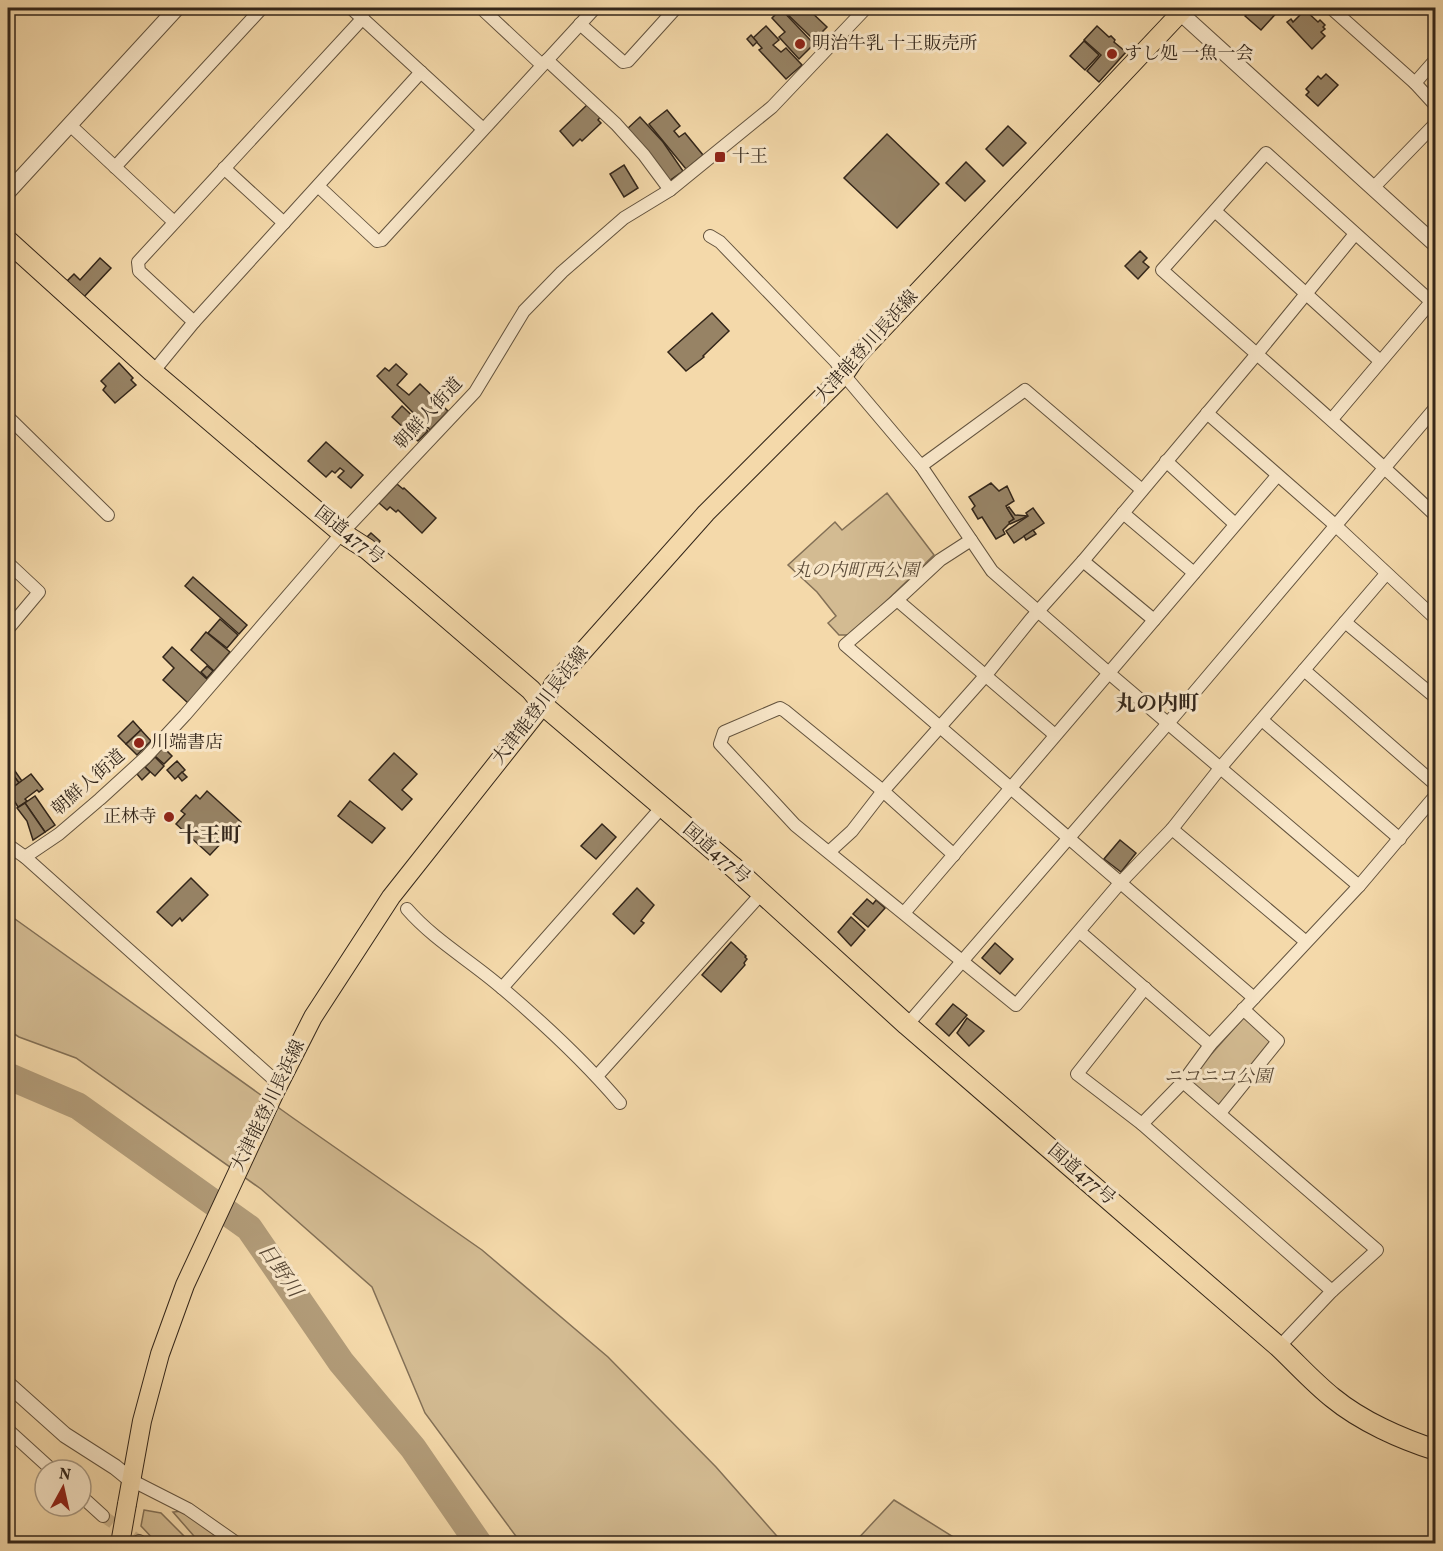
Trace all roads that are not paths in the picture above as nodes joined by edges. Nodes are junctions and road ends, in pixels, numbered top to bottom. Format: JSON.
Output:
{"nodes":[{"id":1,"x":177,"y":8,"type":"edge"},
{"id":2,"x":262,"y":8,"type":"edge"},
{"id":3,"x":351,"y":8,"type":"edge"},
{"id":4,"x":480,"y":8,"type":"edge"},
{"id":5,"x":595,"y":8,"type":"edge"},
{"id":6,"x":676,"y":8,"type":"edge"},
{"id":7,"x":866,"y":8,"type":"edge"},
{"id":8,"x":1331,"y":8,"type":"edge"},
{"id":9,"x":1181,"y":9,"type":"edge"},
{"id":10,"x":363,"y":18,"type":"junction"},
{"id":11,"x":580,"y":24,"type":"junction"},
{"id":12,"x":1436,"y":59,"type":"edge"},
{"id":13,"x":545,"y":62,"type":"junction"},
{"id":14,"x":421,"y":72,"type":"junction"},
{"id":15,"x":1415,"y":83,"type":"junction"},
{"id":16,"x":1436,"y":106,"type":"edge"},
{"id":17,"x":1436,"y":123,"type":"edge"},
{"id":18,"x":70,"y":125,"type":"junction"},
{"id":19,"x":483,"y":129,"type":"junction"},
{"id":20,"x":115,"y":167,"type":"junction"},
{"id":21,"x":224,"y":168,"type":"junction"},
{"id":22,"x":318,"y":186,"type":"junction"},
{"id":23,"x":1374,"y":187,"type":"junction"},
{"id":24,"x":670,"y":190,"type":"junction"},
{"id":25,"x":8,"y":192,"type":"edge"},
{"id":26,"x":1215,"y":211,"type":"junction"},
{"id":27,"x":174,"y":222,"type":"junction"},
{"id":28,"x":284,"y":223,"type":"junction"},
{"id":29,"x":1355,"y":234,"type":"junction"},
{"id":30,"x":710,"y":236,"type":"dead end"},
{"id":31,"x":8,"y":241,"type":"edge"},
{"id":32,"x":1436,"y":245,"type":"edge"},
{"id":33,"x":1306,"y":294,"type":"junction"},
{"id":34,"x":1433,"y":304,"type":"edge"},
{"id":35,"x":194,"y":322,"type":"junction"},
{"id":36,"x":1256,"y":355,"type":"junction"},
{"id":37,"x":1380,"y":361,"type":"junction"},
{"id":38,"x":153,"y":372,"type":"junction"},
{"id":39,"x":844,"y":375,"type":"junction"},
{"id":40,"x":1436,"y":406,"type":"edge"},
{"id":41,"x":1207,"y":413,"type":"junction"},
{"id":42,"x":8,"y":417,"type":"edge"},
{"id":43,"x":1332,"y":419,"type":"junction"},
{"id":44,"x":1166,"y":461,"type":"junction"},
{"id":45,"x":921,"y":466,"type":"junction"},
{"id":46,"x":1384,"y":467,"type":"junction"},
{"id":47,"x":1277,"y":476,"type":"junction"},
{"id":48,"x":1142,"y":490,"type":"junction"},
{"id":49,"x":1123,"y":513,"type":"junction"},
{"id":50,"x":108,"y":515,"type":"dead end"},
{"id":51,"x":1436,"y":516,"type":"edge"},
{"id":52,"x":1236,"y":524,"type":"junction"},
{"id":53,"x":1335,"y":525,"type":"junction"},
{"id":54,"x":342,"y":533,"type":"junction"},
{"id":55,"x":971,"y":540,"type":"junction"},
{"id":56,"x":1083,"y":561,"type":"junction"},
{"id":57,"x":8,"y":563,"type":"edge"},
{"id":58,"x":1194,"y":573,"type":"junction"},
{"id":59,"x":1386,"y":574,"type":"junction"},
{"id":60,"x":897,"y":600,"type":"junction"},
{"id":61,"x":1038,"y":611,"type":"junction"},
{"id":62,"x":1436,"y":619,"type":"edge"},
{"id":63,"x":1154,"y":620,"type":"junction"},
{"id":64,"x":1345,"y":622,"type":"junction"},
{"id":65,"x":8,"y":629,"type":"edge"},
{"id":66,"x":1304,"y":670,"type":"junction"},
{"id":67,"x":1110,"y":674,"type":"junction"},
{"id":68,"x":986,"y":675,"type":"junction"},
{"id":69,"x":1436,"y":698,"type":"edge"},
{"id":70,"x":543,"y":705,"type":"junction"},
{"id":71,"x":1262,"y":720,"type":"junction"},
{"id":72,"x":1168,"y":722,"type":"junction"},
{"id":73,"x":939,"y":728,"type":"junction"},
{"id":74,"x":1055,"y":735,"type":"junction"},
{"id":75,"x":1221,"y":767,"type":"junction"},
{"id":76,"x":1436,"y":785,"type":"edge"},
{"id":77,"x":1011,"y":790,"type":"junction"},
{"id":78,"x":883,"y":791,"type":"junction"},
{"id":79,"x":1436,"y":795,"type":"edge"},
{"id":80,"x":662,"y":807,"type":"junction"},
{"id":81,"x":1172,"y":829,"type":"junction"},
{"id":82,"x":1067,"y":838,"type":"junction"},
{"id":83,"x":1400,"y":839,"type":"junction"},
{"id":84,"x":8,"y":845,"type":"edge"},
{"id":85,"x":829,"y":852,"type":"junction"},
{"id":86,"x":954,"y":855,"type":"junction"},
{"id":87,"x":25,"y":857,"type":"junction"},
{"id":88,"x":1120,"y":883,"type":"junction"},
{"id":89,"x":1359,"y":886,"type":"junction"},
{"id":90,"x":762,"y":893,"type":"junction"},
{"id":91,"x":407,"y":909,"type":"dead end"},
{"id":92,"x":904,"y":913,"type":"junction"},
{"id":93,"x":1080,"y":932,"type":"junction"},
{"id":94,"x":1305,"y":941,"type":"junction"},
{"id":95,"x":962,"y":962,"type":"junction"},
{"id":96,"x":502,"y":988,"type":"junction"},
{"id":97,"x":1145,"y":988,"type":"junction"},
{"id":98,"x":1254,"y":998,"type":"junction"},
{"id":99,"x":1244,"y":1009,"type":"junction"},
{"id":100,"x":907,"y":1025,"type":"junction"},
{"id":101,"x":1210,"y":1045,"type":"junction"},
{"id":102,"x":597,"y":1076,"type":"junction"},
{"id":103,"x":1183,"y":1082,"type":"junction"},
{"id":104,"x":276,"y":1089,"type":"junction"},
{"id":105,"x":620,"y":1103,"type":"dead end"},
{"id":106,"x":1220,"y":1113,"type":"junction"},
{"id":107,"x":1142,"y":1124,"type":"junction"},
{"id":108,"x":1332,"y":1291,"type":"junction"},
{"id":109,"x":1279,"y":1347,"type":"junction"},
{"id":110,"x":8,"y":1384,"type":"edge"},
{"id":111,"x":8,"y":1430,"type":"edge"},
{"id":112,"x":1436,"y":1450,"type":"edge"},
{"id":113,"x":39,"y":1458,"type":"edge"},
{"id":114,"x":131,"y":1480,"type":"junction"},
{"id":115,"x":93,"y":1507,"type":"edge"},
{"id":116,"x":103,"y":1516,"type":"tunnel mouth"},
{"id":117,"x":120,"y":1544,"type":"edge"},
{"id":118,"x":238,"y":1544,"type":"edge"}],
"edges":[{"from":1,"to":18,"type":"street"},
{"from":2,"to":20,"type":"street"},
{"from":3,"to":10,"type":"street"},
{"from":4,"to":13,"type":"street"},
{"from":5,"to":11,"type":"street"},
{"from":6,"to":11,"type":"street"},
{"from":7,"to":24,"type":"street","name":"朝鮮人街道"},
{"from":8,"to":15,"type":"street"},
{"from":9,"to":23,"type":"street"},
{"from":9,"to":39,"type":"main road","name":"大津能登川長浜線"},
{"from":10,"to":14,"type":"street"},
{"from":10,"to":21,"type":"street"},
{"from":11,"to":13,"type":"street"},
{"from":12,"to":15,"type":"street"},
{"from":13,"to":19,"type":"street"},
{"from":13,"to":24,"type":"street"},
{"from":14,"to":19,"type":"street"},
{"from":14,"to":22,"type":"street"},
{"from":15,"to":16,"type":"street"},
{"from":17,"to":23,"type":"street"},
{"from":18,"to":20,"type":"street"},
{"from":18,"to":25,"type":"street"},
{"from":19,"to":22,"type":"street"},
{"from":20,"to":27,"type":"street"},
{"from":21,"to":27,"type":"street"},
{"from":21,"to":28,"type":"street"},
{"from":22,"to":28,"type":"street"},
{"from":23,"to":32,"type":"street"},
{"from":24,"to":54,"type":"street","name":"朝鮮人街道"},
{"from":26,"to":29,"type":"street"},
{"from":26,"to":33,"type":"street"},
{"from":26,"to":36,"type":"street"},
{"from":27,"to":35,"type":"street"},
{"from":28,"to":35,"type":"street"},
{"from":29,"to":33,"type":"street"},
{"from":29,"to":34,"type":"street"},
{"from":30,"to":39,"type":"street"},
{"from":31,"to":38,"type":"highway","name":"国道477号"},
{"from":33,"to":36,"type":"street"},
{"from":33,"to":37,"type":"street"},
{"from":34,"to":37,"type":"street"},
{"from":35,"to":38,"type":"street"},
{"from":36,"to":41,"type":"street"},
{"from":36,"to":43,"type":"street"},
{"from":37,"to":43,"type":"street"},
{"from":38,"to":54,"type":"highway","name":"国道477号"},
{"from":39,"to":45,"type":"street"},
{"from":39,"to":70,"type":"main road","name":"大津能登川長浜線"},
{"from":40,"to":46,"type":"street"},
{"from":41,"to":44,"type":"street"},
{"from":41,"to":47,"type":"street"},
{"from":42,"to":50,"type":"street"},
{"from":43,"to":46,"type":"street"},
{"from":44,"to":48,"type":"street"},
{"from":44,"to":52,"type":"street"},
{"from":45,"to":48,"type":"street"},
{"from":45,"to":55,"type":"street"},
{"from":46,"to":51,"type":"street"},
{"from":46,"to":53,"type":"street"},
{"from":47,"to":52,"type":"street"},
{"from":47,"to":53,"type":"street"},
{"from":48,"to":49,"type":"street"},
{"from":49,"to":56,"type":"street"},
{"from":49,"to":58,"type":"street"},
{"from":52,"to":58,"type":"street"},
{"from":53,"to":59,"type":"street"},
{"from":53,"to":72,"type":"street"},
{"from":54,"to":70,"type":"highway","name":"国道477号"},
{"from":54,"to":87,"type":"street","name":"朝鮮人街道"},
{"from":55,"to":60,"type":"street"},
{"from":55,"to":61,"type":"street"},
{"from":56,"to":61,"type":"street"},
{"from":56,"to":63,"type":"street"},
{"from":57,"to":65,"type":"street"},
{"from":58,"to":63,"type":"street"},
{"from":59,"to":62,"type":"street"},
{"from":59,"to":64,"type":"street"},
{"from":60,"to":68,"type":"street"},
{"from":60,"to":73,"type":"street"},
{"from":61,"to":67,"type":"street"},
{"from":61,"to":68,"type":"street"},
{"from":63,"to":67,"type":"street"},
{"from":64,"to":66,"type":"street"},
{"from":64,"to":69,"type":"street"},
{"from":66,"to":71,"type":"street"},
{"from":66,"to":76,"type":"street"},
{"from":67,"to":72,"type":"street"},
{"from":67,"to":74,"type":"street"},
{"from":68,"to":73,"type":"street"},
{"from":68,"to":74,"type":"street"},
{"from":70,"to":80,"type":"highway","name":"国道477号"},
{"from":70,"to":104,"type":"main road","name":"大津能登川長浜線"},
{"from":71,"to":75,"type":"street"},
{"from":71,"to":83,"type":"street"},
{"from":72,"to":75,"type":"street"},
{"from":72,"to":82,"type":"street"},
{"from":73,"to":77,"type":"street"},
{"from":73,"to":78,"type":"street"},
{"from":74,"to":77,"type":"street"},
{"from":75,"to":81,"type":"street"},
{"from":75,"to":89,"type":"street"},
{"from":77,"to":82,"type":"street"},
{"from":77,"to":86,"type":"street"},
{"from":78,"to":85,"type":"street"},
{"from":78,"to":85,"type":"street"},
{"from":78,"to":86,"type":"street"},
{"from":79,"to":83,"type":"street"},
{"from":80,"to":90,"type":"highway","name":"国道477号"},
{"from":80,"to":96,"type":"street"},
{"from":81,"to":88,"type":"street"},
{"from":81,"to":94,"type":"street"},
{"from":82,"to":88,"type":"street"},
{"from":82,"to":95,"type":"street"},
{"from":83,"to":89,"type":"street"},
{"from":84,"to":87,"type":"street"},
{"from":85,"to":92,"type":"street"},
{"from":86,"to":92,"type":"street"},
{"from":87,"to":104,"type":"street"},
{"from":88,"to":93,"type":"street"},
{"from":88,"to":98,"type":"street"},
{"from":89,"to":94,"type":"street"},
{"from":90,"to":100,"type":"highway","name":"国道477号"},
{"from":90,"to":102,"type":"street"},
{"from":91,"to":96,"type":"street"},
{"from":92,"to":95,"type":"street"},
{"from":93,"to":95,"type":"street"},
{"from":93,"to":97,"type":"street"},
{"from":94,"to":98,"type":"street"},
{"from":95,"to":100,"type":"street"},
{"from":96,"to":102,"type":"street"},
{"from":97,"to":101,"type":"street"},
{"from":97,"to":107,"type":"street"},
{"from":98,"to":99,"type":"street"},
{"from":99,"to":101,"type":"street"},
{"from":99,"to":106,"type":"street"},
{"from":100,"to":109,"type":"highway","name":"国道477号"},
{"from":101,"to":103,"type":"street"},
{"from":102,"to":105,"type":"street"},
{"from":103,"to":106,"type":"street"},
{"from":103,"to":107,"type":"street"},
{"from":104,"to":114,"type":"main road","name":"大津能登川長浜線"},
{"from":106,"to":108,"type":"street"},
{"from":107,"to":108,"type":"street"},
{"from":108,"to":109,"type":"street"},
{"from":109,"to":112,"type":"highway","name":"国道477号"},
{"from":110,"to":114,"type":"street"},
{"from":111,"to":113,"type":"street"},
{"from":114,"to":117,"type":"main road","name":"大津能登川長浜線","bridge":true},
{"from":114,"to":118,"type":"street"},
{"from":115,"to":116,"type":"street"}]}
